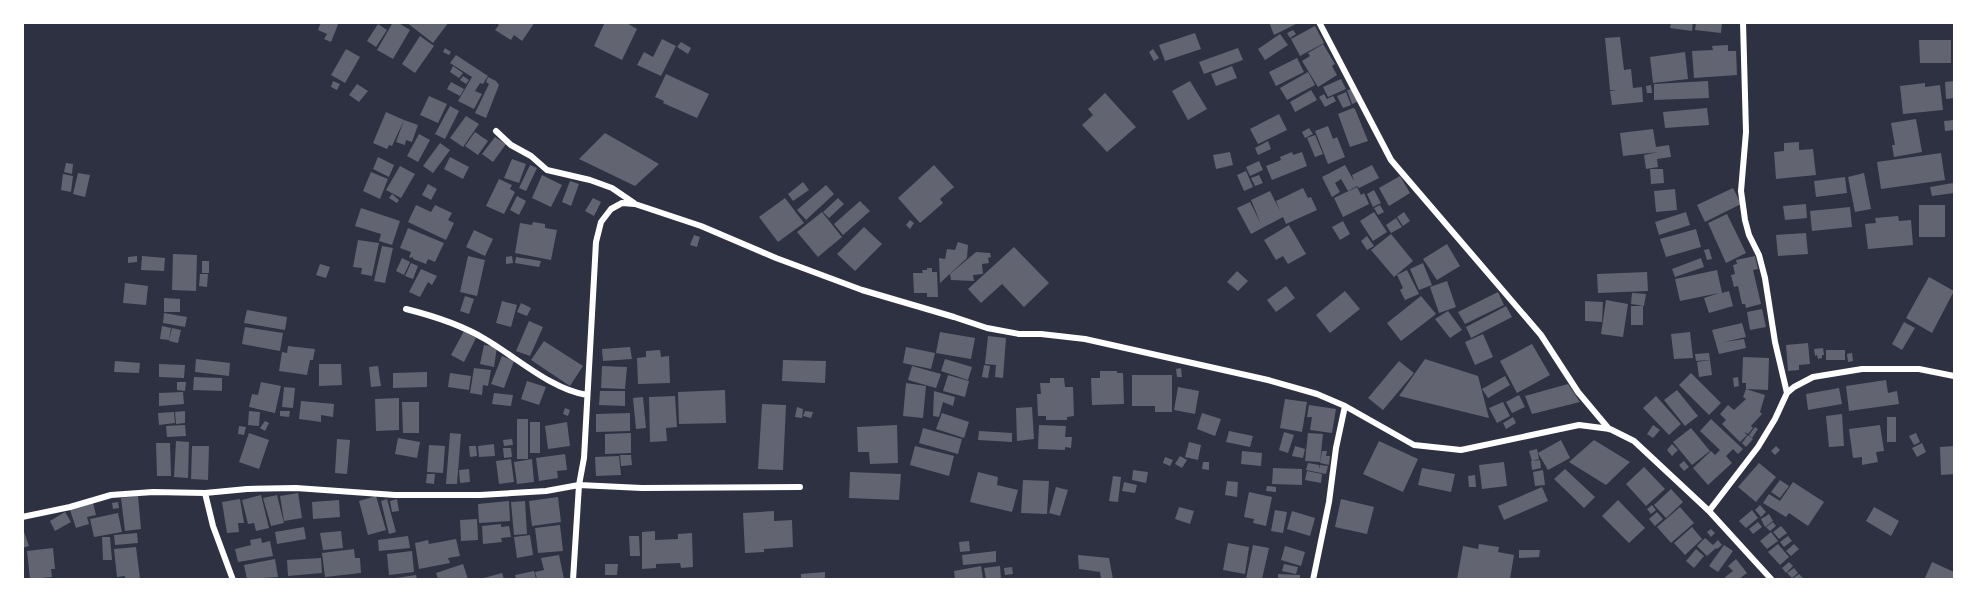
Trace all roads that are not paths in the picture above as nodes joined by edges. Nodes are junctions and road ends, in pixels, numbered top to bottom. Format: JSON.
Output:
{"nodes":[{"id":1,"x":1319,"y":22,"type":"edge"},
{"id":2,"x":1743,"y":22,"type":"edge"},
{"id":3,"x":496,"y":131,"type":"dead end"},
{"id":4,"x":635,"y":204,"type":"junction"},
{"id":5,"x":406,"y":309,"type":"dead end"},
{"id":6,"x":1954,"y":376,"type":"edge"},
{"id":7,"x":1787,"y":393,"type":"junction"},
{"id":8,"x":586,"y":395,"type":"junction"},
{"id":9,"x":1344,"y":406,"type":"junction"},
{"id":10,"x":1610,"y":429,"type":"junction"},
{"id":11,"x":579,"y":485,"type":"junction"},
{"id":12,"x":800,"y":487,"type":"dead end"},
{"id":13,"x":205,"y":493,"type":"junction"},
{"id":14,"x":1709,"y":511,"type":"junction"},
{"id":15,"x":22,"y":517,"type":"edge"},
{"id":16,"x":233,"y":579,"type":"edge"},
{"id":17,"x":573,"y":579,"type":"edge"},
{"id":18,"x":1313,"y":579,"type":"edge"},
{"id":19,"x":1772,"y":579,"type":"edge"}],
"edges":[{"from":1,"to":10,"type":"street"},
{"from":2,"to":7,"type":"street"},
{"from":3,"to":4,"type":"street"},
{"from":4,"to":8,"type":"street"},
{"from":4,"to":9,"type":"street"},
{"from":5,"to":8,"type":"street"},
{"from":6,"to":7,"type":"street"},
{"from":7,"to":14,"type":"street"},
{"from":8,"to":11,"type":"street"},
{"from":9,"to":10,"type":"street"},
{"from":9,"to":18,"type":"street"},
{"from":10,"to":14,"type":"street"},
{"from":11,"to":12,"type":"street"},
{"from":11,"to":13,"type":"street"},
{"from":11,"to":17,"type":"street"},
{"from":13,"to":15,"type":"street"},
{"from":13,"to":16,"type":"street"},
{"from":14,"to":19,"type":"street"}]}
